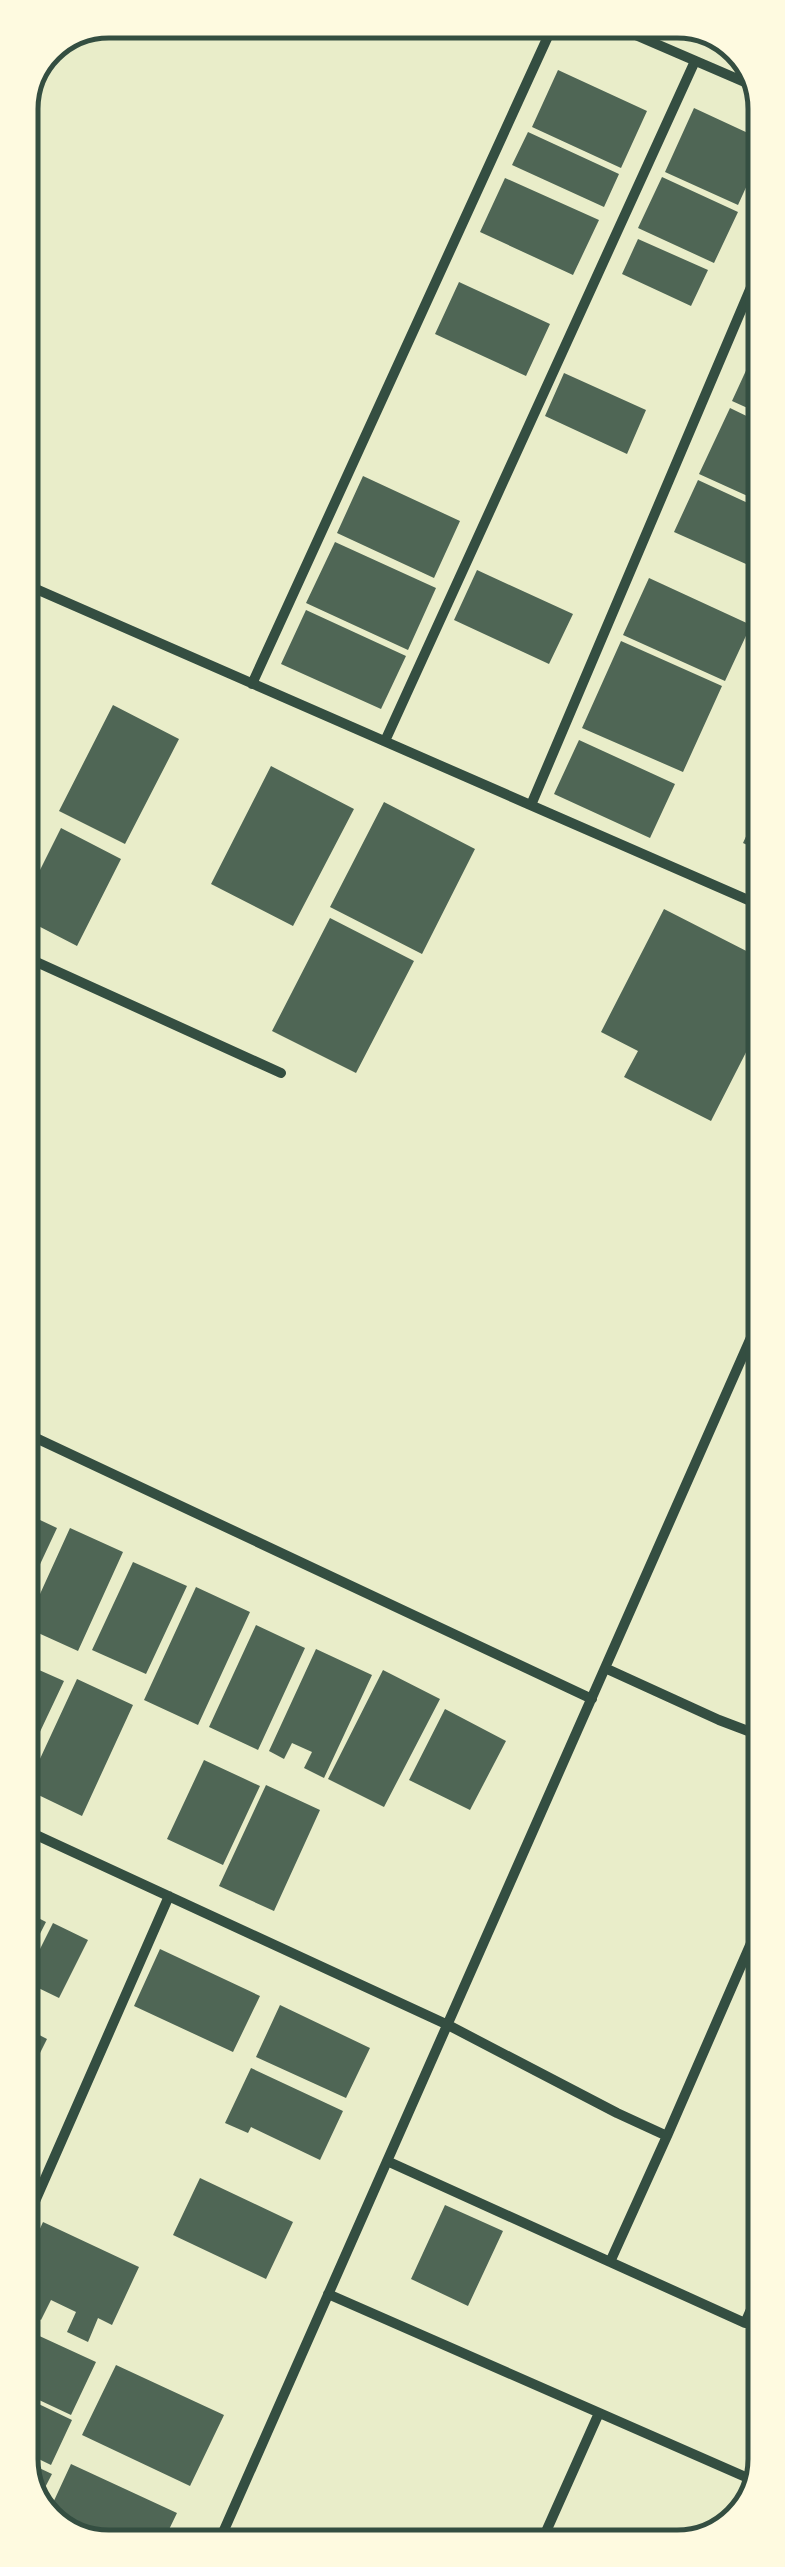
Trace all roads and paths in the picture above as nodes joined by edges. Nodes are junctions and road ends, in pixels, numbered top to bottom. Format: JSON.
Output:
{"nodes":[{"id":1,"x":547,"y":38,"type":"edge"},
{"id":2,"x":644,"y":38,"type":"edge"},
{"id":3,"x":695,"y":60,"type":"junction"},
{"id":4,"x":741,"y":80,"type":"edge"},
{"id":5,"x":748,"y":294,"type":"edge"},
{"id":6,"x":38,"y":590,"type":"edge"},
{"id":7,"x":252,"y":684,"type":"junction"},
{"id":8,"x":385,"y":741,"type":"junction"},
{"id":9,"x":531,"y":805,"type":"junction"},
{"id":10,"x":748,"y":900,"type":"edge"},
{"id":11,"x":38,"y":963,"type":"edge"},
{"id":12,"x":281,"y":1073,"type":"dead end"},
{"id":13,"x":748,"y":1344,"type":"edge"},
{"id":14,"x":38,"y":1439,"type":"edge"},
{"id":15,"x":605,"y":1668,"type":"junction"},
{"id":16,"x":592,"y":1699,"type":"junction"},
{"id":17,"x":748,"y":1730,"type":"edge"},
{"id":18,"x":38,"y":1836,"type":"edge"},
{"id":19,"x":170,"y":1896,"type":"junction"},
{"id":20,"x":748,"y":1948,"type":"edge"},
{"id":21,"x":448,"y":2024,"type":"junction"},
{"id":22,"x":668,"y":2136,"type":"junction"},
{"id":23,"x":387,"y":2161,"type":"junction"},
{"id":24,"x":38,"y":2186,"type":"edge"},
{"id":25,"x":41,"y":2187,"type":"junction"},
{"id":26,"x":38,"y":2194,"type":"edge"},
{"id":27,"x":610,"y":2262,"type":"junction"},
{"id":28,"x":328,"y":2294,"type":"junction"},
{"id":29,"x":748,"y":2317,"type":"edge"},
{"id":30,"x":599,"y":2413,"type":"junction"},
{"id":31,"x":745,"y":2477,"type":"edge"},
{"id":32,"x":224,"y":2529,"type":"edge"},
{"id":33,"x":547,"y":2530,"type":"edge"}],
"edges":[{"from":1,"to":7,"type":"street"},
{"from":2,"to":3,"type":"street"},
{"from":3,"to":4,"type":"street"},
{"from":3,"to":8,"type":"street"},
{"from":5,"to":9,"type":"street"},
{"from":6,"to":7,"type":"street"},
{"from":7,"to":8,"type":"street"},
{"from":8,"to":9,"type":"street"},
{"from":9,"to":10,"type":"street"},
{"from":11,"to":12,"type":"street"},
{"from":13,"to":15,"type":"street"},
{"from":14,"to":16,"type":"street"},
{"from":15,"to":16,"type":"street"},
{"from":15,"to":17,"type":"street"},
{"from":16,"to":21,"type":"street"},
{"from":18,"to":19,"type":"street"},
{"from":19,"to":21,"type":"street"},
{"from":19,"to":25,"type":"street"},
{"from":20,"to":22,"type":"street"},
{"from":21,"to":22,"type":"street"},
{"from":21,"to":23,"type":"street"},
{"from":22,"to":27,"type":"street"},
{"from":23,"to":27,"type":"street"},
{"from":23,"to":28,"type":"street"},
{"from":24,"to":25,"type":"street"},
{"from":25,"to":26,"type":"street"},
{"from":27,"to":29,"type":"street"},
{"from":28,"to":30,"type":"street"},
{"from":28,"to":32,"type":"street"},
{"from":30,"to":31,"type":"street"},
{"from":30,"to":33,"type":"street"}]}
